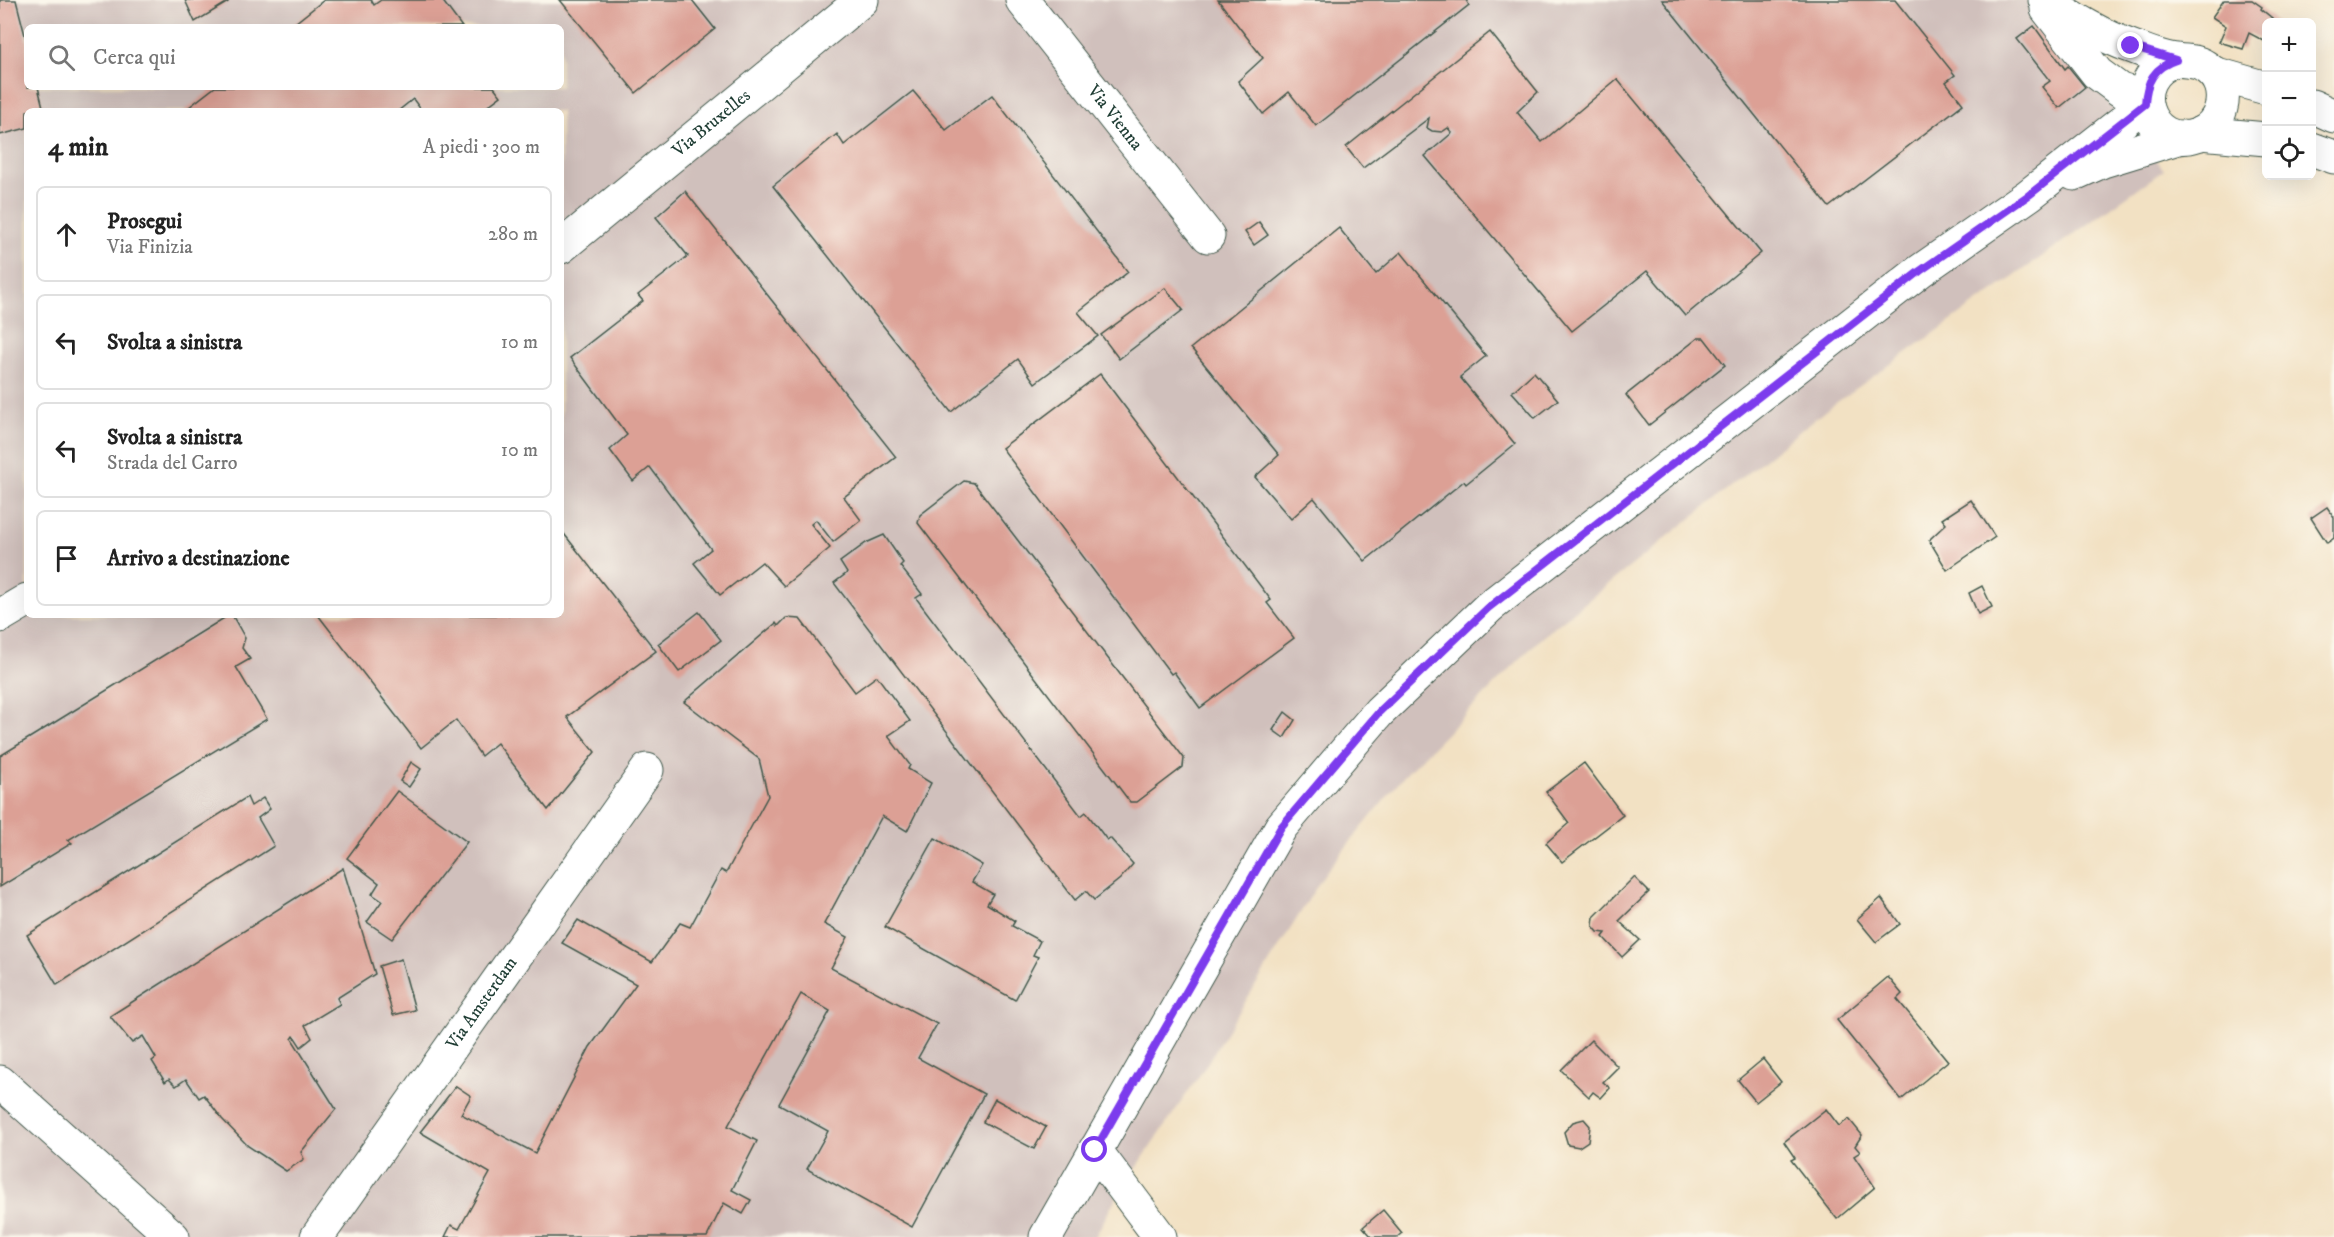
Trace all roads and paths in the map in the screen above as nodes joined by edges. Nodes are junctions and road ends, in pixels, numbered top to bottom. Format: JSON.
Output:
{"nodes":[{"id":1,"x":862,"y":0,"type":"edge"},
{"id":2,"x":1023,"y":0,"type":"edge"},
{"id":3,"x":2043,"y":0,"type":"edge"},
{"id":4,"x":2176,"y":60,"type":"junction"},
{"id":5,"x":2213,"y":73,"type":"junction"},
{"id":6,"x":2262,"y":87,"type":"edge"},
{"id":7,"x":2145,"y":100,"type":"junction"},
{"id":8,"x":2316,"y":108,"type":"edge"},
{"id":9,"x":2334,"y":116,"type":"edge"},
{"id":10,"x":2191,"y":135,"type":"junction"},
{"id":11,"x":2262,"y":139,"type":"edge"},
{"id":12,"x":2316,"y":150,"type":"edge"},
{"id":13,"x":2334,"y":157,"type":"edge"},
{"id":14,"x":2029,"y":195,"type":"junction"},
{"id":15,"x":1208,"y":236,"type":"dead end"},
{"id":16,"x":564,"y":245,"type":"edge"},
{"id":17,"x":24,"y":602,"type":"edge"},
{"id":18,"x":0,"y":616,"type":"edge"},
{"id":19,"x":648,"y":770,"type":"dead end"},
{"id":20,"x":0,"y":1082,"type":"edge"},
{"id":21,"x":1095,"y":1150,"type":"junction"},
{"id":22,"x":173,"y":1237,"type":"edge"},
{"id":23,"x":317,"y":1237,"type":"edge"},
{"id":24,"x":1046,"y":1237,"type":"edge"},
{"id":25,"x":1160,"y":1237,"type":"edge"}],
"edges":[{"from":1,"to":16,"type":"street","name":"Via Bruxelles"},
{"from":2,"to":15,"type":"street","name":"Via Vienna"},
{"from":3,"to":4,"type":"street"},
{"from":3,"to":7,"type":"street"},
{"from":4,"to":5,"type":"street"},
{"from":4,"to":7,"type":"street"},
{"from":5,"to":6,"type":"street"},
{"from":5,"to":10,"type":"street"},
{"from":7,"to":10,"type":"street"},
{"from":7,"to":14,"type":"street"},
{"from":8,"to":9,"type":"street"},
{"from":10,"to":11,"type":"street"},
{"from":10,"to":14,"type":"street"},
{"from":12,"to":13,"type":"street"},
{"from":14,"to":21,"type":"street"},
{"from":17,"to":18,"type":"street"},
{"from":19,"to":23,"type":"street","name":"Via Amsterdam"},
{"from":20,"to":22,"type":"street"},
{"from":21,"to":24,"type":"street"},
{"from":21,"to":25,"type":"street"}]}
